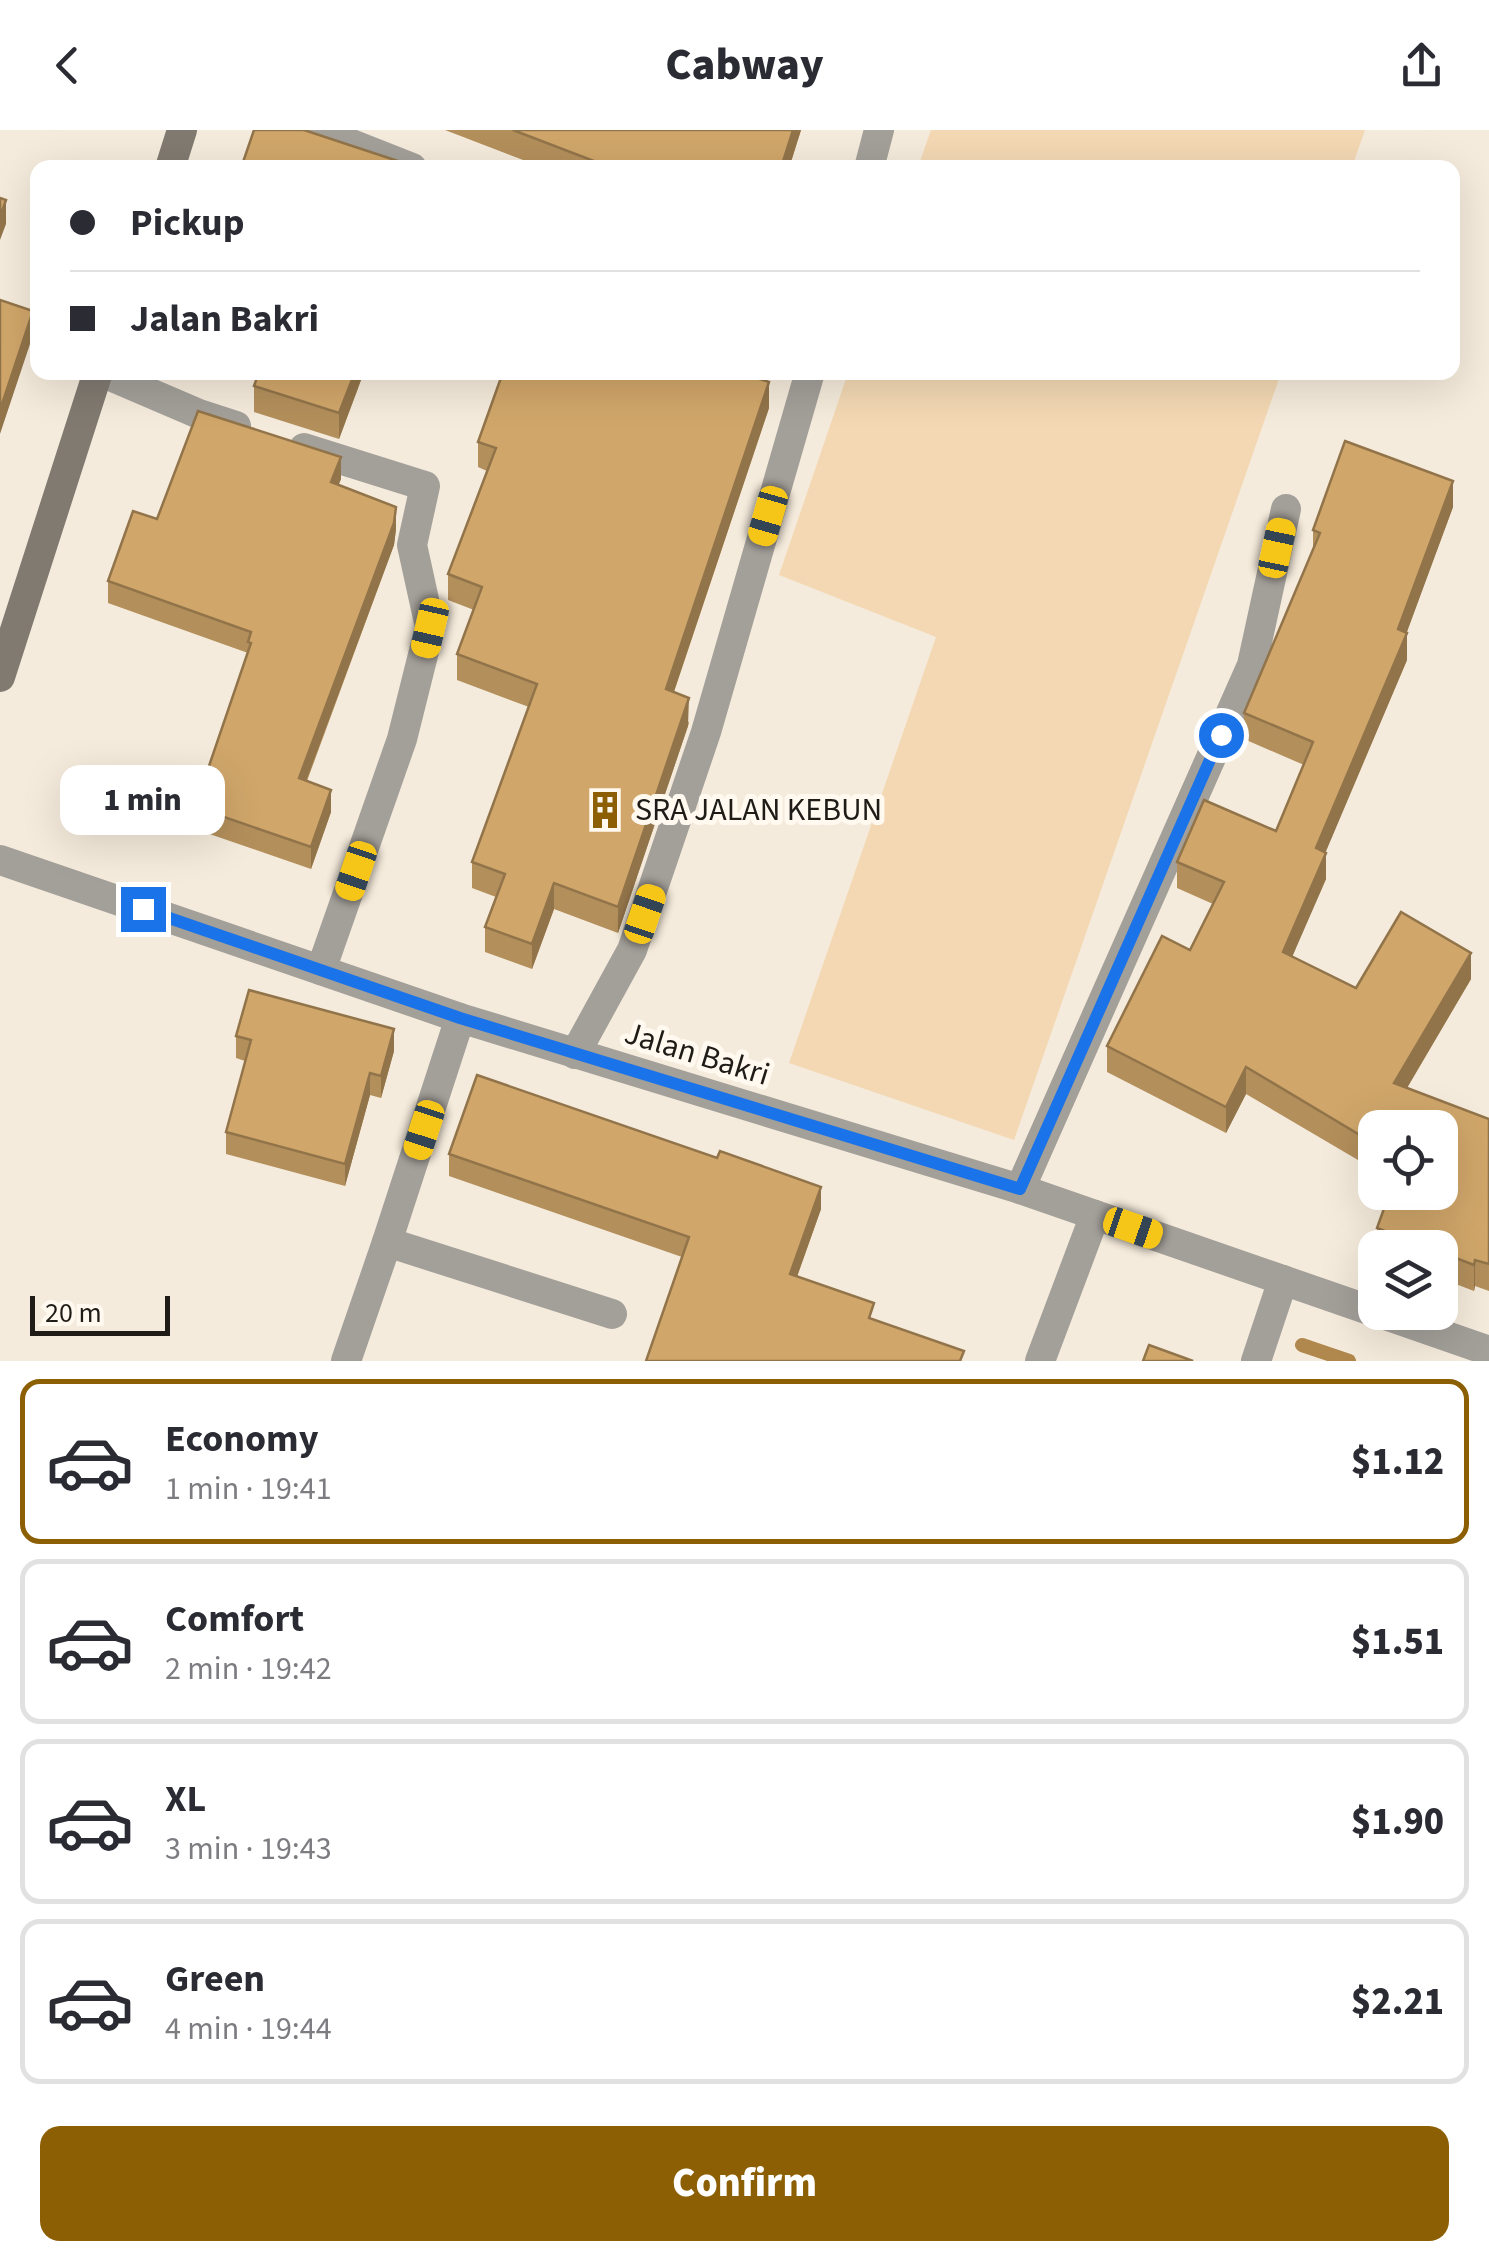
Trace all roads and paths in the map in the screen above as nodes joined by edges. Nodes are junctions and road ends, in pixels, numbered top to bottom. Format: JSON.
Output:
{"nodes":[{"id":1,"x":182,"y":130,"type":"edge"},
{"id":2,"x":316,"y":130,"type":"edge"},
{"id":3,"x":880,"y":130,"type":"edge"},
{"id":4,"x":173,"y":160,"type":"edge"},
{"id":5,"x":392,"y":160,"type":"edge"},
{"id":6,"x":871,"y":160,"type":"edge"},
{"id":7,"x":97,"y":380,"type":"edge"},
{"id":8,"x":119,"y":380,"type":"edge"},
{"id":9,"x":808,"y":380,"type":"edge"},
{"id":10,"x":1286,"y":509,"type":"dead end"},
{"id":11,"x":0,"y":677,"type":"edge"},
{"id":12,"x":0,"y":860,"type":"edge"},
{"id":13,"x":321,"y":970,"type":"junction"},
{"id":14,"x":460,"y":1018,"type":"junction"},
{"id":15,"x":575,"y":1054,"type":"junction"},
{"id":16,"x":1020,"y":1189,"type":"junction"},
{"id":17,"x":1096,"y":1215,"type":"junction"},
{"id":18,"x":387,"y":1242,"type":"junction"},
{"id":19,"x":1283,"y":1280,"type":"junction"},
{"id":20,"x":1358,"y":1306,"type":"edge"},
{"id":21,"x":612,"y":1314,"type":"dead end"},
{"id":22,"x":1430,"y":1330,"type":"edge"},
{"id":23,"x":1489,"y":1350,"type":"edge"},
{"id":24,"x":346,"y":1361,"type":"edge"},
{"id":25,"x":1040,"y":1361,"type":"edge"},
{"id":26,"x":1256,"y":1361,"type":"edge"}],
"edges":[{"from":1,"to":4,"type":"street"},
{"from":2,"to":5,"type":"street"},
{"from":3,"to":6,"type":"street"},
{"from":7,"to":11,"type":"street"},
{"from":8,"to":13,"type":"street"},
{"from":9,"to":15,"type":"street"},
{"from":10,"to":16,"type":"street"},
{"from":12,"to":13,"type":"street","name":"Jalan Bakri"},
{"from":13,"to":14,"type":"street","name":"Jalan Bakri"},
{"from":14,"to":15,"type":"street","name":"Jalan Bakri"},
{"from":14,"to":18,"type":"street"},
{"from":15,"to":16,"type":"street","name":"Jalan Bakri"},
{"from":16,"to":17,"type":"street","name":"Jalan Bakri"},
{"from":17,"to":19,"type":"street","name":"Jalan Bakri"},
{"from":17,"to":25,"type":"street"},
{"from":18,"to":21,"type":"street"},
{"from":18,"to":24,"type":"street"},
{"from":19,"to":20,"type":"street","name":"Jalan Bakri"},
{"from":19,"to":26,"type":"street"},
{"from":22,"to":23,"type":"street","name":"Jalan Bakri"}]}
